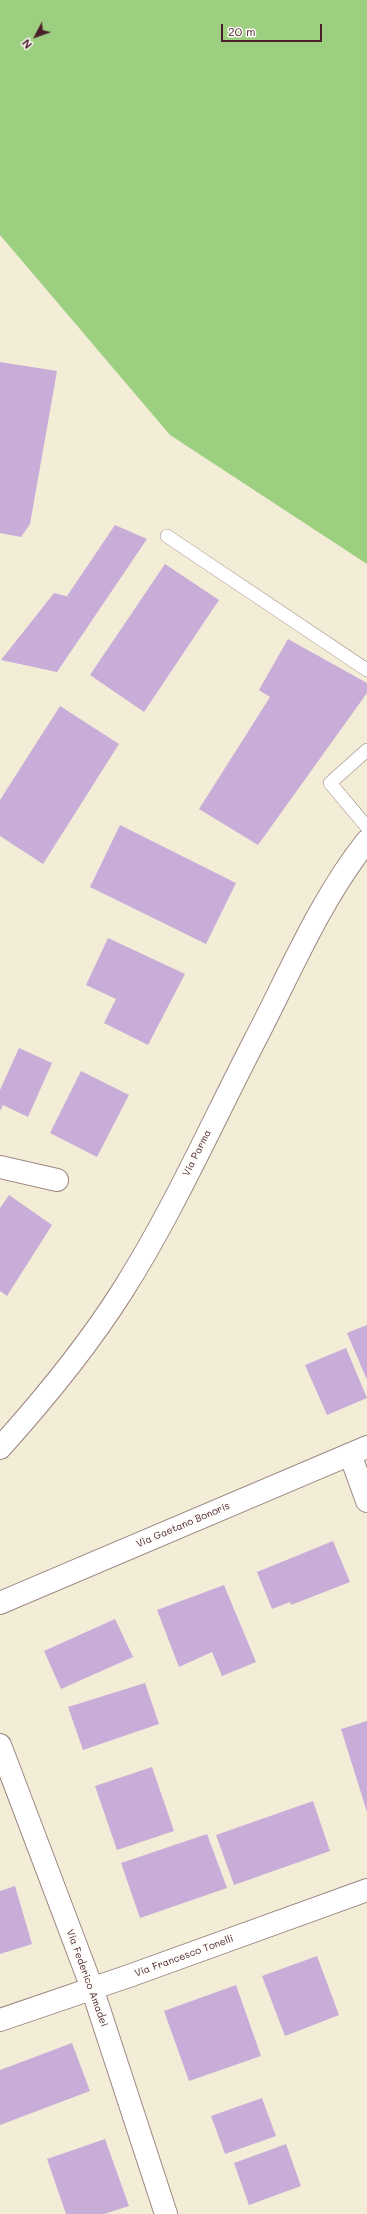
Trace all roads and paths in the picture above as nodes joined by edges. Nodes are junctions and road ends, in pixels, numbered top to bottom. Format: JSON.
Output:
{"nodes":[{"id":1,"x":167,"y":536,"type":"dead end"},
{"id":2,"x":367,"y":670,"type":"edge"},
{"id":3,"x":367,"y":750,"type":"edge"},
{"id":4,"x":367,"y":827,"type":"edge"},
{"id":5,"x":367,"y":841,"type":"edge"},
{"id":6,"x":0,"y":1167,"type":"edge"},
{"id":7,"x":57,"y":1180,"type":"dead end"},
{"id":8,"x":0,"y":1448,"type":"edge"},
{"id":9,"x":358,"y":1451,"type":"edge"},
{"id":10,"x":367,"y":1501,"type":"edge"},
{"id":11,"x":0,"y":1603,"type":"edge"},
{"id":12,"x":0,"y":1745,"type":"edge"},
{"id":13,"x":367,"y":1890,"type":"edge"},
{"id":14,"x":92,"y":1988,"type":"junction"},
{"id":15,"x":0,"y":2020,"type":"edge"},
{"id":16,"x":166,"y":2214,"type":"edge"}],
"edges":[{"from":1,"to":2,"type":"lane"},
{"from":3,"to":4,"type":"lane"},
{"from":5,"to":8,"type":"street","name":"Via Parma"},
{"from":6,"to":7,"type":"street"},
{"from":9,"to":10,"type":"street"},
{"from":9,"to":11,"type":"street","name":"Via Gaetano Bonoris"},
{"from":12,"to":14,"type":"street","name":"Via Federico Amadei"},
{"from":13,"to":14,"type":"street","name":"Via Francesco Tonelli"},
{"from":14,"to":15,"type":"street","name":"Via Francesco Tonelli"},
{"from":14,"to":16,"type":"street","name":"Via Federico Amadei"}]}
